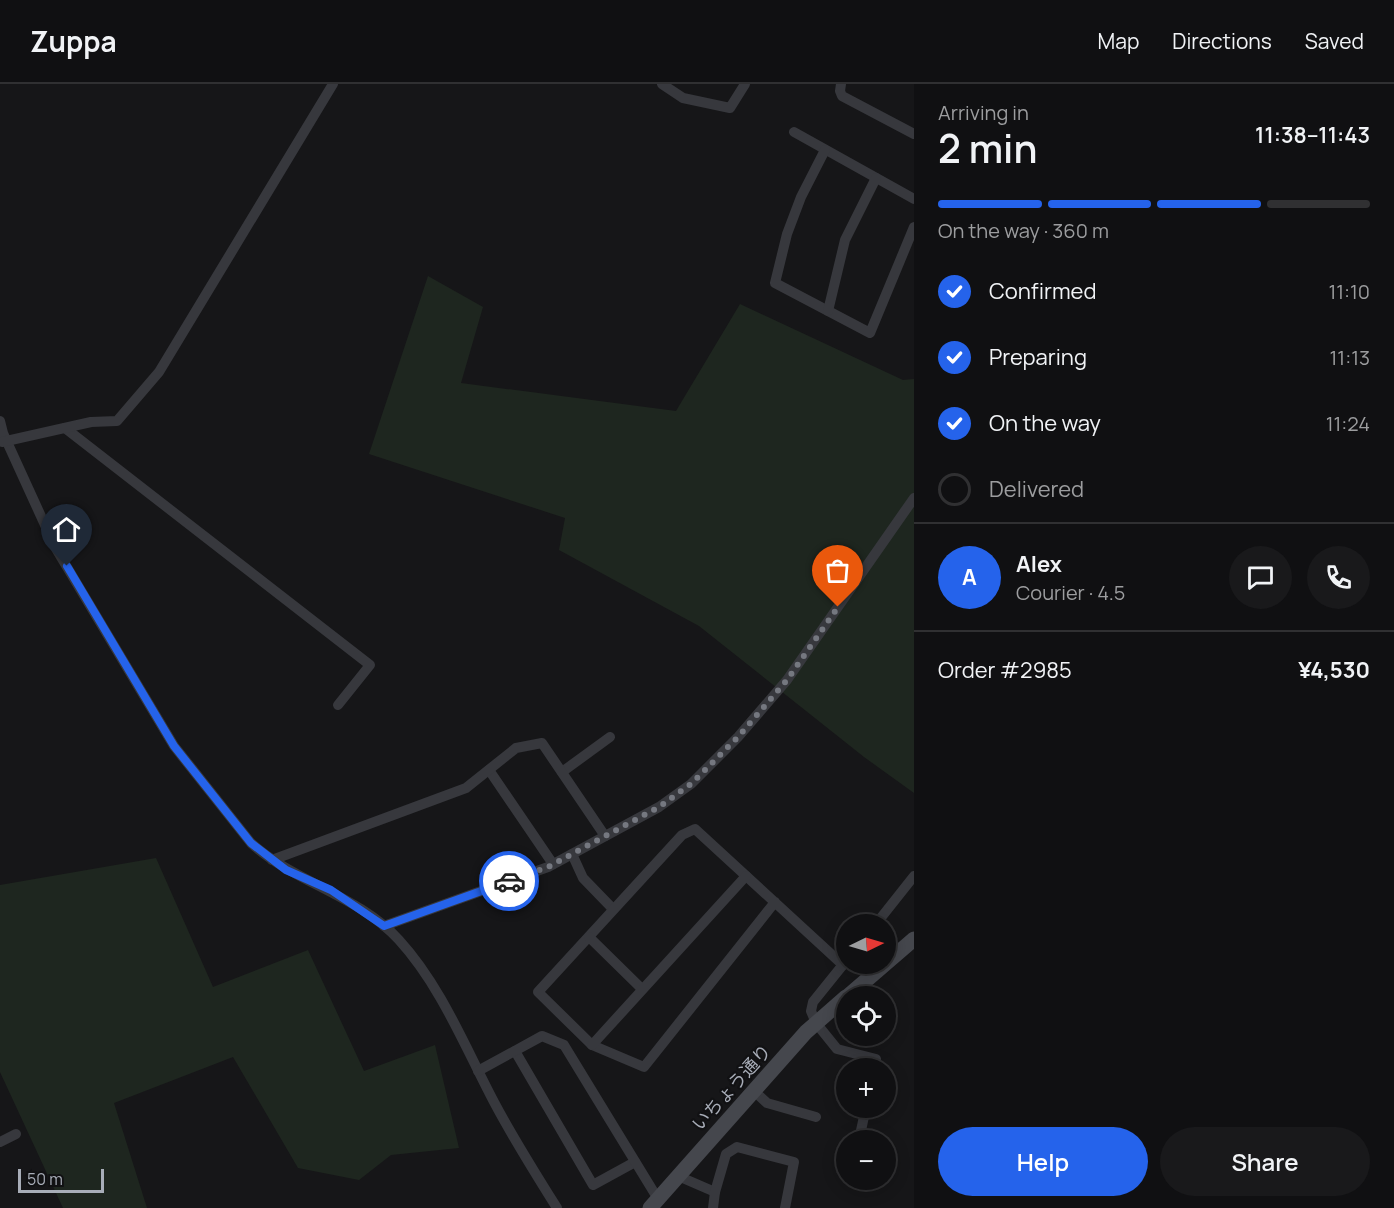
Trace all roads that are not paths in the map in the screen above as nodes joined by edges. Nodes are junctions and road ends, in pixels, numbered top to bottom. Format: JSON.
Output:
{"nodes":[{"id":1,"x":333,"y":84,"type":"edge"},
{"id":2,"x":745,"y":84,"type":"edge"},
{"id":3,"x":842,"y":84,"type":"edge"},
{"id":4,"x":667,"y":86,"type":"edge"},
{"id":5,"x":794,"y":132,"type":"dead end"},
{"id":6,"x":914,"y":134,"type":"edge"},
{"id":7,"x":825,"y":150,"type":"junction"},
{"id":8,"x":876,"y":178,"type":"junction"},
{"id":9,"x":914,"y":199,"type":"edge"},
{"id":10,"x":914,"y":227,"type":"edge"},
{"id":11,"x":828,"y":311,"type":"junction"},
{"id":12,"x":0,"y":421,"type":"edge"},
{"id":13,"x":65,"y":428,"type":"junction"},
{"id":14,"x":3,"y":442,"type":"edge"},
{"id":15,"x":914,"y":498,"type":"edge"},
{"id":16,"x":338,"y":705,"type":"dead end"},
{"id":17,"x":610,"y":737,"type":"dead end"},
{"id":18,"x":489,"y":770,"type":"junction"},
{"id":19,"x":562,"y":772,"type":"junction"},
{"id":20,"x":605,"y":836,"type":"junction"},
{"id":21,"x":572,"y":854,"type":"junction"},
{"id":22,"x":272,"y":860,"type":"junction"},
{"id":23,"x":553,"y":864,"type":"junction"},
{"id":24,"x":746,"y":876,"type":"junction"},
{"id":25,"x":914,"y":876,"type":"edge"},
{"id":26,"x":775,"y":902,"type":"junction"},
{"id":27,"x":613,"y":909,"type":"junction"},
{"id":28,"x":884,"y":914,"type":"edge"},
{"id":29,"x":384,"y":926,"type":"junction"},
{"id":30,"x":589,"y":937,"type":"junction"},
{"id":31,"x":914,"y":939,"type":"edge"},
{"id":32,"x":836,"y":955,"type":"edge"},
{"id":33,"x":836,"y":974,"type":"edge"},
{"id":34,"x":860,"y":986,"type":"edge"},
{"id":35,"x":642,"y":989,"type":"junction"},
{"id":36,"x":836,"y":1006,"type":"edge"},
{"id":37,"x":816,"y":1023,"type":"junction"},
{"id":38,"x":592,"y":1045,"type":"junction"},
{"id":39,"x":515,"y":1051,"type":"junction"},
{"id":40,"x":872,"y":1058,"type":"edge"},
{"id":41,"x":478,"y":1071,"type":"junction"},
{"id":42,"x":753,"y":1090,"type":"junction"},
{"id":43,"x":816,"y":1117,"type":"dead end"},
{"id":44,"x":16,"y":1134,"type":"dead end"},
{"id":45,"x":0,"y":1142,"type":"edge"},
{"id":46,"x":635,"y":1162,"type":"junction"},
{"id":47,"x":678,"y":1176,"type":"junction"},
{"id":48,"x":715,"y":1192,"type":"junction"},
{"id":49,"x":654,"y":1204,"type":"edge"},
{"id":50,"x":557,"y":1208,"type":"edge"},
{"id":51,"x":713,"y":1208,"type":"edge"},
{"id":52,"x":785,"y":1208,"type":"edge"}],
"edges":[{"from":1,"to":13,"type":"street"},
{"from":2,"to":4,"type":"street"},
{"from":3,"to":6,"type":"street"},
{"from":5,"to":7,"type":"street"},
{"from":7,"to":8,"type":"street"},
{"from":7,"to":11,"type":"street"},
{"from":8,"to":9,"type":"street"},
{"from":8,"to":11,"type":"street"},
{"from":10,"to":11,"type":"street"},
{"from":12,"to":14,"type":"street"},
{"from":13,"to":14,"type":"street"},
{"from":13,"to":16,"type":"street"},
{"from":14,"to":22,"type":"street"},
{"from":15,"to":20,"type":"street"},
{"from":17,"to":19,"type":"street"},
{"from":18,"to":19,"type":"street"},
{"from":18,"to":22,"type":"street"},
{"from":18,"to":23,"type":"street"},
{"from":19,"to":20,"type":"street"},
{"from":20,"to":21,"type":"street"},
{"from":21,"to":23,"type":"street"},
{"from":21,"to":27,"type":"street"},
{"from":22,"to":29,"type":"street"},
{"from":23,"to":29,"type":"street"},
{"from":24,"to":26,"type":"street"},
{"from":24,"to":27,"type":"street"},
{"from":24,"to":35,"type":"street"},
{"from":25,"to":28,"type":"street"},
{"from":26,"to":32,"type":"street"},
{"from":26,"to":38,"type":"street"},
{"from":27,"to":30,"type":"street"},
{"from":29,"to":41,"type":"street"},
{"from":30,"to":35,"type":"street"},
{"from":30,"to":38,"type":"street"},
{"from":31,"to":34,"type":"street","name":"いちょう通り"},
{"from":33,"to":37,"type":"street"},
{"from":35,"to":38,"type":"street"},
{"from":36,"to":37,"type":"street","name":"いちょう通り"},
{"from":37,"to":40,"type":"street"},
{"from":37,"to":42,"type":"street","name":"いちょう通り"},
{"from":39,"to":41,"type":"street"},
{"from":39,"to":46,"type":"street"},
{"from":39,"to":46,"type":"street"},
{"from":41,"to":50,"type":"street"},
{"from":42,"to":43,"type":"street"},
{"from":42,"to":47,"type":"street","name":"いちょう通り"},
{"from":44,"to":45,"type":"street"},
{"from":46,"to":49,"type":"street"},
{"from":47,"to":48,"type":"street"},
{"from":47,"to":49,"type":"street","name":"いちょう通り"},
{"from":48,"to":51,"type":"street"},
{"from":48,"to":52,"type":"street"}]}
